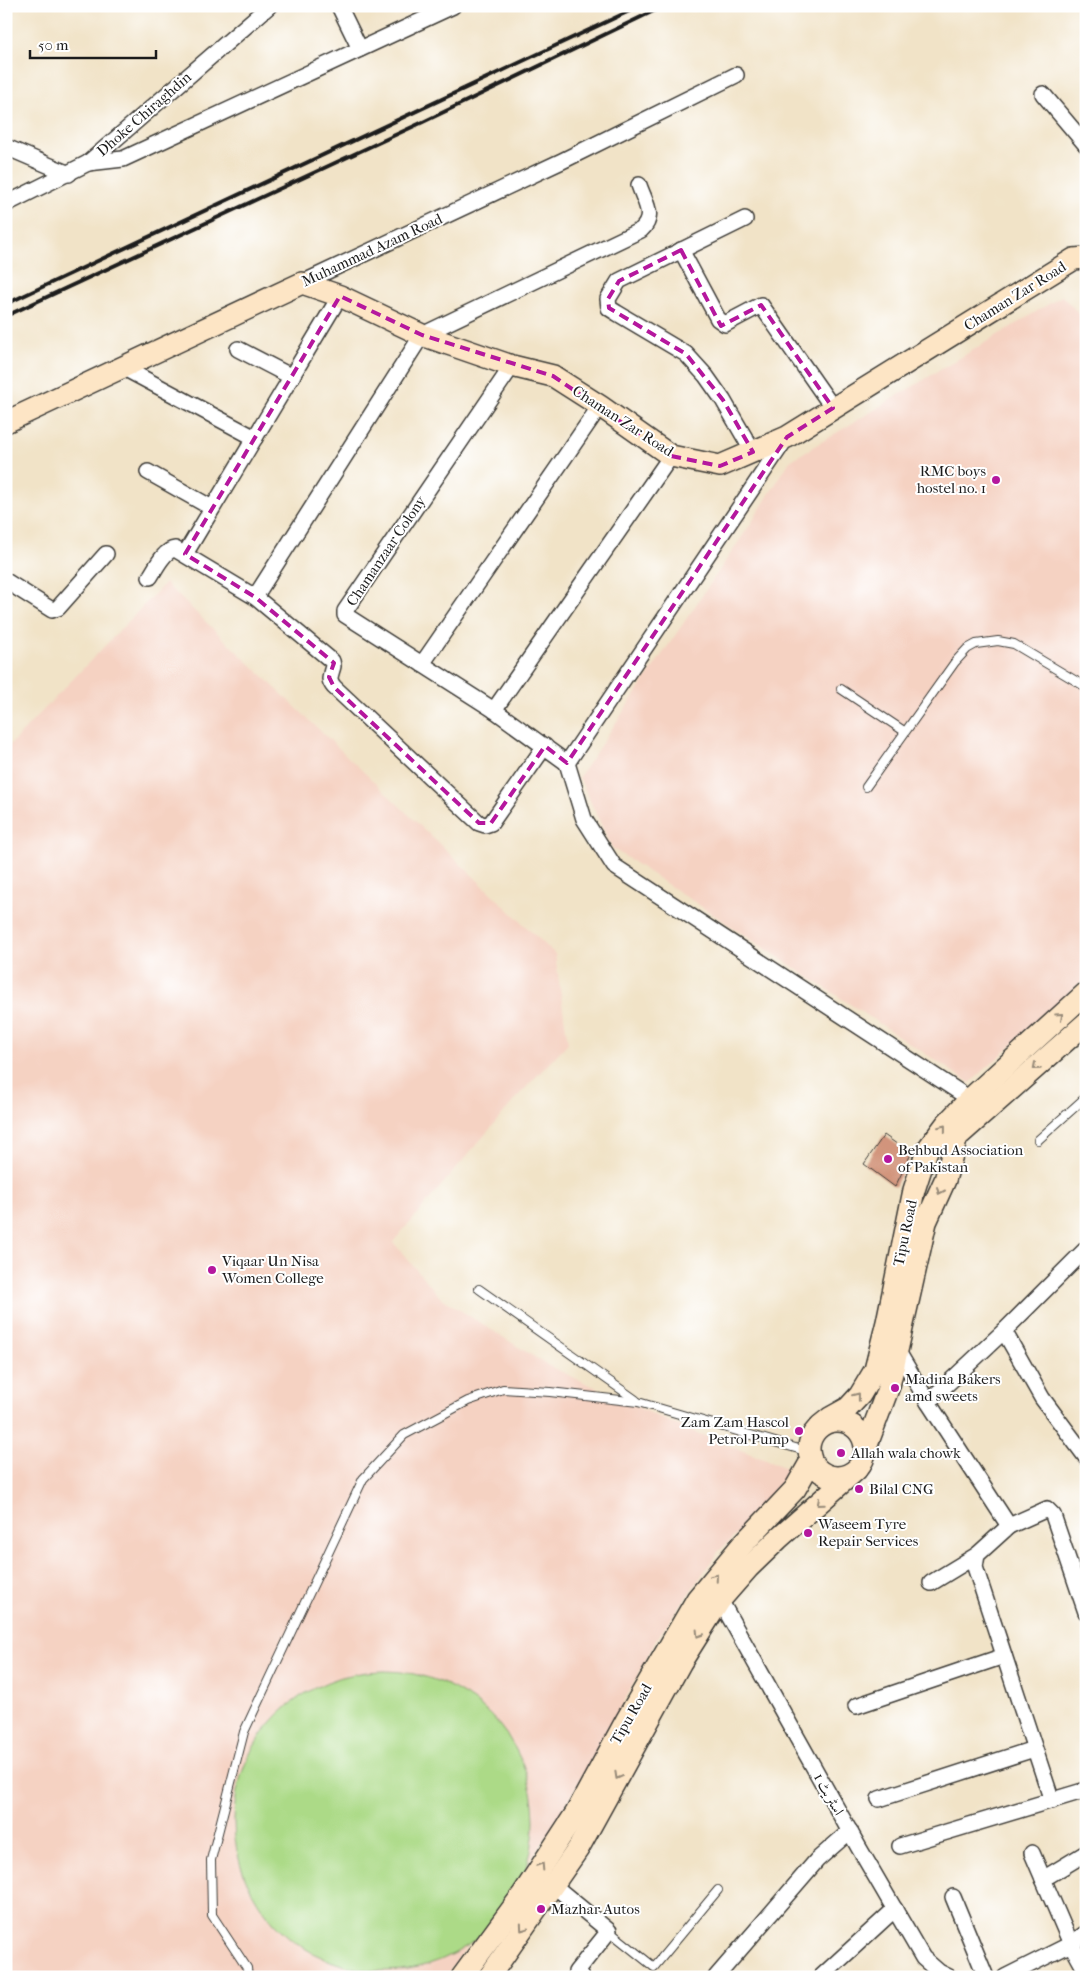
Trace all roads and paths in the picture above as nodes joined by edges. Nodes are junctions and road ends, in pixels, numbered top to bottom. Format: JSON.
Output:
{"nodes":[{"id":1,"x":269,"y":6,"type":"edge"},
{"id":2,"x":453,"y":6,"type":"edge"},
{"id":3,"x":340,"y":7,"type":"edge"},
{"id":4,"x":360,"y":49,"type":"junction"},
{"id":5,"x":736,"y":75,"type":"dead end"},
{"id":6,"x":1043,"y":94,"type":"dead end"},
{"id":7,"x":1086,"y":145,"type":"edge"},
{"id":8,"x":6,"y":147,"type":"edge"},
{"id":9,"x":88,"y":163,"type":"junction"},
{"id":10,"x":68,"y":174,"type":"junction"},
{"id":11,"x":639,"y":186,"type":"dead end"},
{"id":12,"x":6,"y":204,"type":"edge"},
{"id":13,"x":744,"y":219,"type":"dead end"},
{"id":14,"x":681,"y":250,"type":"junction"},
{"id":15,"x":1085,"y":256,"type":"edge"},
{"id":16,"x":302,"y":283,"type":"junction"},
{"id":17,"x":340,"y":296,"type":"junction"},
{"id":18,"x":422,"y":334,"type":"junction"},
{"id":19,"x":238,"y":349,"type":"dead end"},
{"id":20,"x":512,"y":366,"type":"junction"},
{"id":21,"x":122,"y":367,"type":"junction"},
{"id":22,"x":292,"y":377,"type":"junction"},
{"id":23,"x":600,"y":406,"type":"junction"},
{"id":24,"x":833,"y":408,"type":"junction"},
{"id":25,"x":6,"y":422,"type":"edge"},
{"id":26,"x":787,"y":437,"type":"junction"},
{"id":27,"x":255,"y":438,"type":"junction"},
{"id":28,"x":753,"y":452,"type":"junction"},
{"id":29,"x":671,"y":456,"type":"junction"},
{"id":30,"x":148,"y":472,"type":"dead end"},
{"id":31,"x":212,"y":508,"type":"junction"},
{"id":32,"x":106,"y":554,"type":"dead end"},
{"id":33,"x":186,"y":554,"type":"junction"},
{"id":34,"x":150,"y":576,"type":"dead end"},
{"id":35,"x":6,"y":581,"type":"edge"},
{"id":36,"x":255,"y":597,"type":"junction"},
{"id":37,"x":422,"y":664,"type":"junction"},
{"id":38,"x":1086,"y":687,"type":"edge"},
{"id":39,"x":841,"y":689,"type":"dead end"},
{"id":40,"x":494,"y":710,"type":"junction"},
{"id":41,"x":904,"y":731,"type":"junction"},
{"id":42,"x":544,"y":746,"type":"junction"},
{"id":43,"x":567,"y":763,"type":"junction"},
{"id":44,"x":866,"y":787,"type":"dead end"},
{"id":45,"x":1086,"y":993,"type":"edge"},
{"id":46,"x":1086,"y":1023,"type":"edge"},
{"id":47,"x":1086,"y":1097,"type":"edge"},
{"id":48,"x":970,"y":1099,"type":"junction"},
{"id":49,"x":1038,"y":1140,"type":"dead end"},
{"id":50,"x":1086,"y":1249,"type":"edge"},
{"id":51,"x":479,"y":1289,"type":"dead end"},
{"id":52,"x":1004,"y":1331,"type":"junction"},
{"id":53,"x":897,"y":1350,"type":"junction"},
{"id":54,"x":638,"y":1402,"type":"junction"},
{"id":55,"x":928,"y":1402,"type":"junction"},
{"id":56,"x":820,"y":1426,"type":"junction"},
{"id":57,"x":865,"y":1450,"type":"junction"},
{"id":58,"x":810,"y":1457,"type":"junction"},
{"id":59,"x":1086,"y":1457,"type":"edge"},
{"id":60,"x":856,"y":1470,"type":"junction"},
{"id":61,"x":1009,"y":1526,"type":"junction"},
{"id":62,"x":977,"y":1554,"type":"junction"},
{"id":63,"x":931,"y":1583,"type":"dead end"},
{"id":64,"x":720,"y":1600,"type":"junction"},
{"id":65,"x":1086,"y":1612,"type":"edge"},
{"id":66,"x":1004,"y":1656,"type":"junction"},
{"id":67,"x":856,"y":1706,"type":"dead end"},
{"id":68,"x":1034,"y":1749,"type":"junction"},
{"id":69,"x":1086,"y":1790,"type":"edge"},
{"id":70,"x":879,"y":1799,"type":"dead end"},
{"id":71,"x":1052,"y":1800,"type":"junction"},
{"id":72,"x":850,"y":1831,"type":"junction"},
{"id":73,"x":900,"y":1846,"type":"dead end"},
{"id":74,"x":1032,"y":1853,"type":"dead end"},
{"id":75,"x":1086,"y":1853,"type":"edge"},
{"id":76,"x":1043,"y":1879,"type":"junction"},
{"id":77,"x":553,"y":1885,"type":"junction"},
{"id":78,"x":718,"y":1890,"type":"dead end"},
{"id":79,"x":953,"y":1897,"type":"dead end"},
{"id":80,"x":894,"y":1909,"type":"junction"},
{"id":81,"x":609,"y":1931,"type":"junction"},
{"id":82,"x":1086,"y":1933,"type":"edge"},
{"id":83,"x":1071,"y":1944,"type":"junction"},
{"id":84,"x":1086,"y":1971,"type":"edge"},
{"id":85,"x":248,"y":1977,"type":"edge"},
{"id":86,"x":462,"y":1977,"type":"edge"},
{"id":87,"x":489,"y":1977,"type":"edge"},
{"id":88,"x":582,"y":1977,"type":"edge"},
{"id":89,"x":716,"y":1977,"type":"edge"},
{"id":90,"x":821,"y":1977,"type":"edge"},
{"id":91,"x":949,"y":1977,"type":"edge"},
{"id":92,"x":986,"y":1977,"type":"edge"},
{"id":93,"x":1004,"y":1977,"type":"edge"}],
"edges":[{"from":1,"to":9,"type":"street","name":"Dhoke Chiraghdin"},
{"from":2,"to":4,"type":"street"},
{"from":3,"to":4,"type":"street"},
{"from":4,"to":9,"type":"street"},
{"from":5,"to":16,"type":"street","name":"Muhammad Azam Road"},
{"from":6,"to":7,"type":"street"},
{"from":8,"to":10,"type":"street"},
{"from":9,"to":10,"type":"street","name":"Dhoke Chiraghdin"},
{"from":10,"to":12,"type":"street","name":"Dhoke Chiraghdin"},
{"from":11,"to":18,"type":"street"},
{"from":13,"to":14,"type":"street"},
{"from":14,"to":24,"type":"street"},
{"from":14,"to":28,"type":"street"},
{"from":15,"to":24,"type":"main road","name":"Chaman Zar Road"},
{"from":16,"to":17,"type":"main road","name":"Chaman Zar Road"},
{"from":16,"to":21,"type":"main road","name":"Muhammad Azam Road"},
{"from":17,"to":18,"type":"main road","name":"Chaman Zar Road"},
{"from":17,"to":22,"type":"street"},
{"from":18,"to":20,"type":"main road","name":"Chaman Zar Road"},
{"from":18,"to":36,"type":"street"},
{"from":19,"to":22,"type":"street"},
{"from":20,"to":23,"type":"main road","name":"Chaman Zar Road"},
{"from":20,"to":37,"type":"street","name":"Chamanzaar Colony"},
{"from":21,"to":25,"type":"main road","name":"Muhammad Azam Road"},
{"from":21,"to":27,"type":"street"},
{"from":22,"to":27,"type":"street"},
{"from":23,"to":29,"type":"main road","name":"Chaman Zar Road"},
{"from":23,"to":37,"type":"street"},
{"from":24,"to":26,"type":"main road","name":"Chaman Zar Road"},
{"from":26,"to":28,"type":"main road","name":"Chaman Zar Road"},
{"from":26,"to":43,"type":"street"},
{"from":27,"to":31,"type":"street"},
{"from":28,"to":29,"type":"main road","name":"Chaman Zar Road"},
{"from":29,"to":40,"type":"street"},
{"from":30,"to":31,"type":"street"},
{"from":31,"to":33,"type":"street"},
{"from":32,"to":35,"type":"street"},
{"from":33,"to":34,"type":"street"},
{"from":33,"to":36,"type":"street"},
{"from":36,"to":42,"type":"street"},
{"from":37,"to":40,"type":"street","name":"Chamanzaar Colony"},
{"from":38,"to":41,"type":"lane"},
{"from":39,"to":41,"type":"lane"},
{"from":40,"to":42,"type":"street","name":"Chamanzaar Colony"},
{"from":41,"to":44,"type":"lane"},
{"from":42,"to":43,"type":"street","name":"Chamanzaar Colony"},
{"from":43,"to":48,"type":"street"},
{"from":48,"to":45,"type":"main road","name":"Tipu Road","one_way":true},
{"from":46,"to":53,"type":"main road","one_way":true},
{"from":47,"to":49,"type":"lane"},
{"from":56,"to":48,"type":"main road","name":"Tipu Road","one_way":true},
{"from":50,"to":52,"type":"street"},
{"from":51,"to":54,"type":"lane"},
{"from":52,"to":55,"type":"street"},
{"from":52,"to":59,"type":"street"},
{"from":53,"to":55,"type":"street"},
{"from":53,"to":57,"type":"main road"},
{"from":54,"to":58,"type":"lane"},
{"from":54,"to":85,"type":"lane"},
{"from":55,"to":61,"type":"street"},
{"from":56,"to":57,"type":"main road"},
{"from":56,"to":58,"type":"main road"},
{"from":57,"to":60,"type":"main road"},
{"from":58,"to":60,"type":"main road"},
{"from":86,"to":58,"type":"main road","name":"Tipu Road","one_way":true},
{"from":60,"to":64,"type":"main road","one_way":true},
{"from":61,"to":62,"type":"street"},
{"from":61,"to":65,"type":"street"},
{"from":62,"to":63,"type":"street"},
{"from":62,"to":66,"type":"street"},
{"from":64,"to":72,"type":"street","name":"اسٹریٹ 1"},
{"from":64,"to":77,"type":"main road","one_way":true},
{"from":66,"to":67,"type":"street"},
{"from":66,"to":68,"type":"street"},
{"from":68,"to":70,"type":"street"},
{"from":68,"to":71,"type":"street"},
{"from":69,"to":71,"type":"street"},
{"from":71,"to":73,"type":"street"},
{"from":72,"to":80,"type":"street","name":"اسٹریٹ 1"},
{"from":72,"to":89,"type":"street"},
{"from":74,"to":76,"type":"street"},
{"from":75,"to":76,"type":"street"},
{"from":76,"to":83,"type":"street"},
{"from":77,"to":81,"type":"street"},
{"from":77,"to":87,"type":"main road","one_way":true},
{"from":78,"to":81,"type":"lane"},
{"from":79,"to":92,"type":"street"},
{"from":80,"to":90,"type":"street"},
{"from":80,"to":91,"type":"street","name":"اسٹریٹ 1"},
{"from":81,"to":88,"type":"street"},
{"from":82,"to":83,"type":"street"},
{"from":83,"to":84,"type":"street"},
{"from":83,"to":93,"type":"street"}]}
